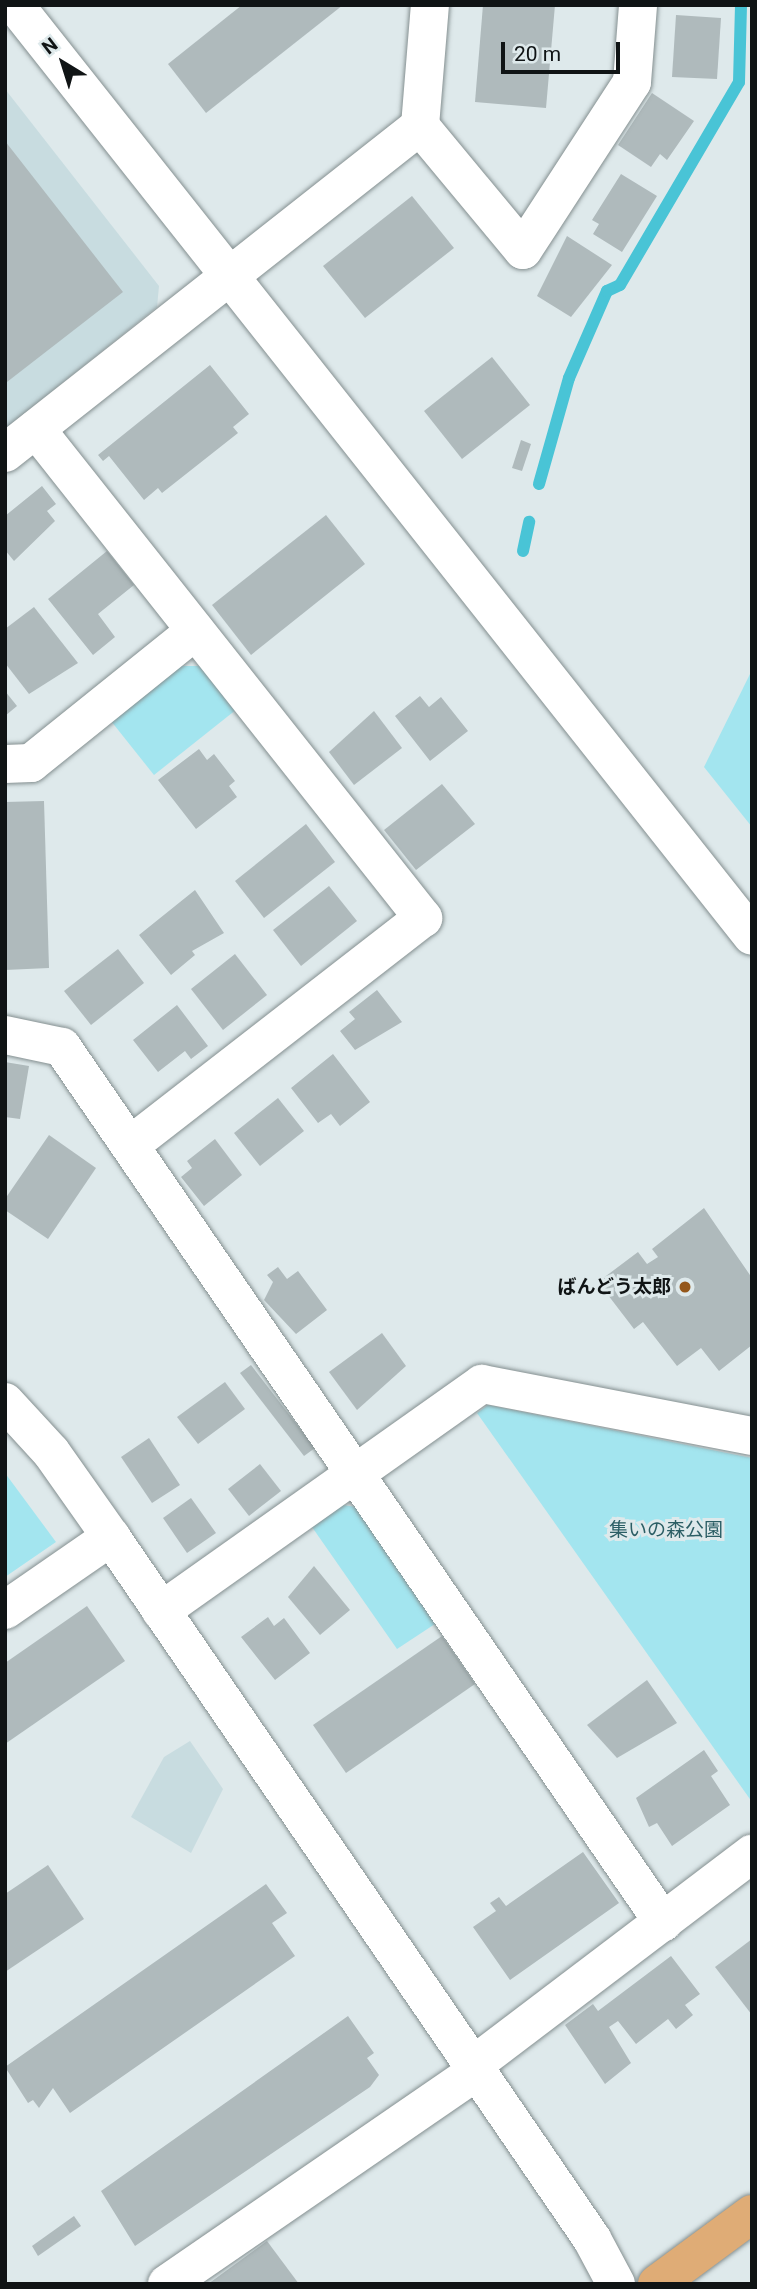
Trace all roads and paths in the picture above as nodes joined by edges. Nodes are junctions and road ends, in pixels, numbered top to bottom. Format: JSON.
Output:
{"nodes":[{"id":1,"x":15,"y":5,"type":"edge"},
{"id":2,"x":430,"y":5,"type":"edge"},
{"id":3,"x":638,"y":5,"type":"edge"},
{"id":4,"x":419,"y":126,"type":"junction"},
{"id":5,"x":231,"y":273,"type":"junction"},
{"id":6,"x":36,"y":429,"type":"junction"},
{"id":7,"x":5,"y":453,"type":"edge"},
{"id":8,"x":195,"y":631,"type":"junction"},
{"id":9,"x":5,"y":764,"type":"edge"},
{"id":10,"x":752,"y":936,"type":"edge"},
{"id":11,"x":5,"y":1035,"type":"edge"},
{"id":12,"x":132,"y":1144,"type":"junction"},
{"id":13,"x":5,"y":1402,"type":"edge"},
{"id":14,"x":752,"y":1436,"type":"edge"},
{"id":15,"x":355,"y":1471,"type":"junction"},
{"id":16,"x":111,"y":1537,"type":"junction"},
{"id":17,"x":5,"y":1610,"type":"edge"},
{"id":18,"x":161,"y":1611,"type":"junction"},
{"id":19,"x":752,"y":1854,"type":"edge"},
{"id":20,"x":663,"y":1922,"type":"junction"},
{"id":21,"x":473,"y":2070,"type":"junction"},
{"id":22,"x":752,"y":2214,"type":"edge"},
{"id":23,"x":167,"y":2284,"type":"edge"},
{"id":24,"x":616,"y":2284,"type":"edge"},
{"id":25,"x":657,"y":2284,"type":"edge"}],
"edges":[{"from":1,"to":5,"type":"street"},
{"from":2,"to":4,"type":"street"},
{"from":3,"to":4,"type":"street"},
{"from":4,"to":5,"type":"street"},
{"from":5,"to":6,"type":"street"},
{"from":5,"to":10,"type":"street"},
{"from":6,"to":7,"type":"street"},
{"from":6,"to":8,"type":"street"},
{"from":8,"to":9,"type":"street"},
{"from":8,"to":12,"type":"street"},
{"from":11,"to":12,"type":"street"},
{"from":12,"to":15,"type":"street"},
{"from":13,"to":16,"type":"street"},
{"from":14,"to":15,"type":"street"},
{"from":15,"to":18,"type":"street"},
{"from":15,"to":20,"type":"street"},
{"from":16,"to":17,"type":"street"},
{"from":16,"to":18,"type":"street"},
{"from":18,"to":21,"type":"street"},
{"from":19,"to":20,"type":"street"},
{"from":20,"to":21,"type":"street"},
{"from":21,"to":23,"type":"street"},
{"from":21,"to":24,"type":"street"},
{"from":22,"to":25,"type":"main road"}]}
